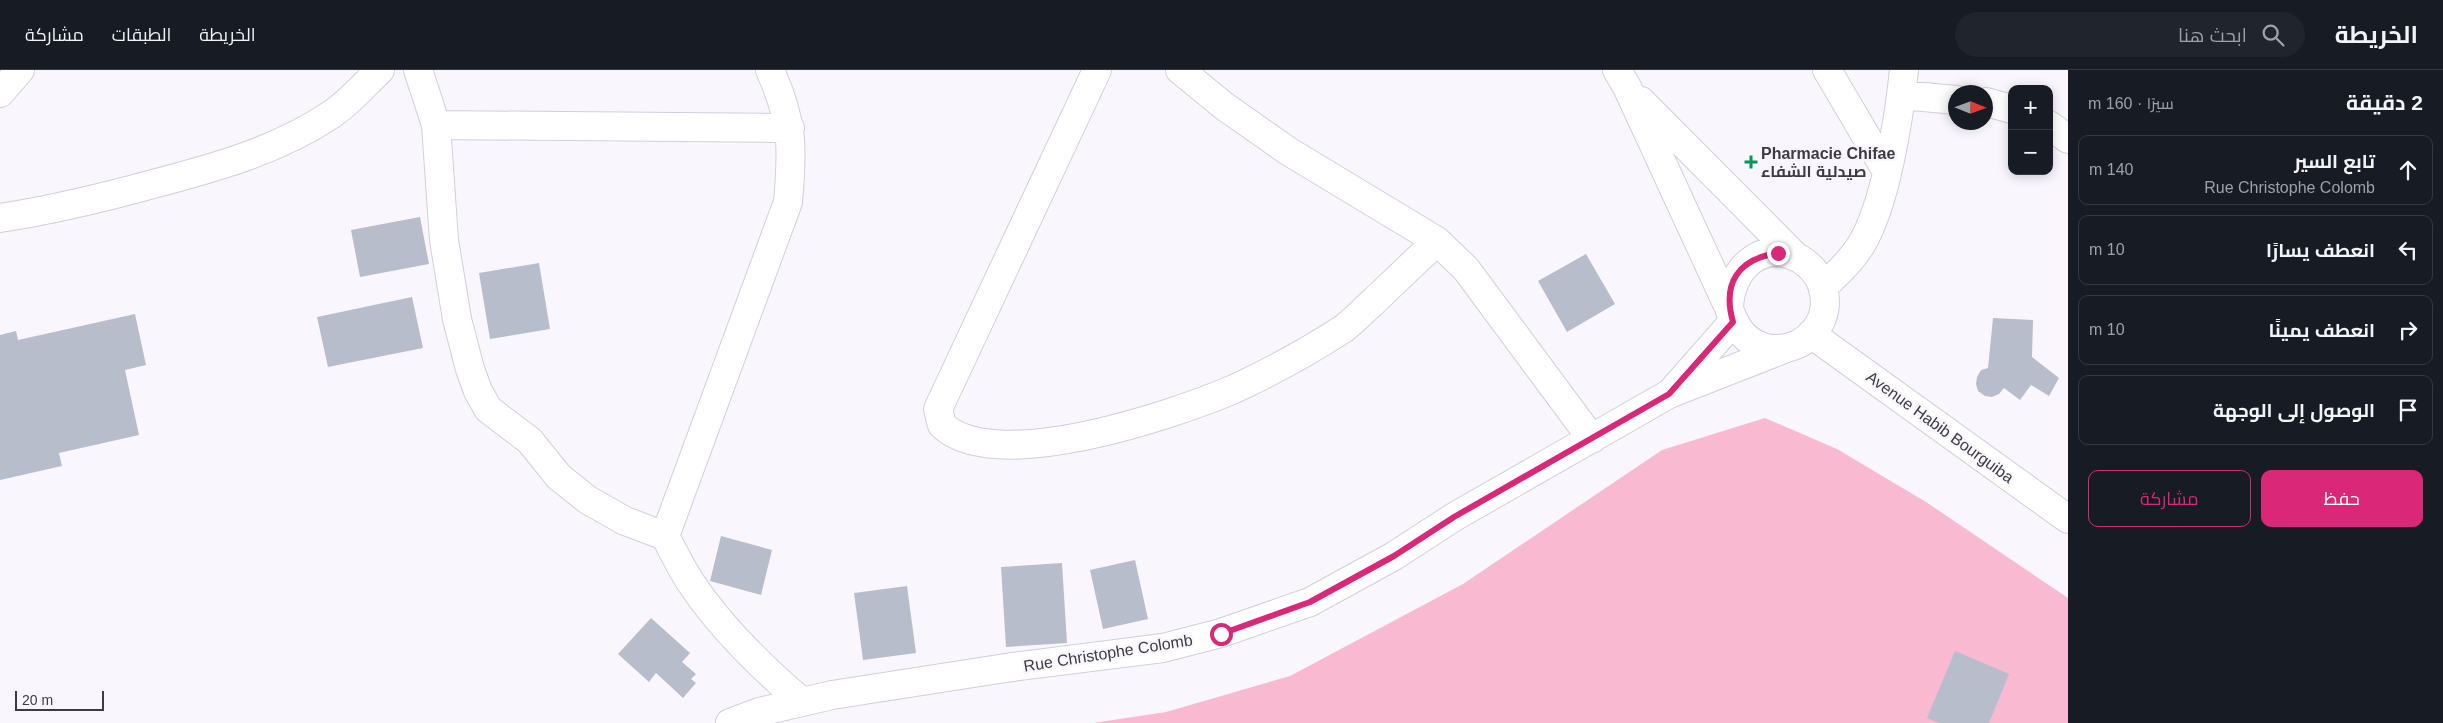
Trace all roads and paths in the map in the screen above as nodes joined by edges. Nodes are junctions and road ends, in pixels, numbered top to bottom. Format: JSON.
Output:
{"nodes":[{"id":1,"x":20,"y":70,"type":"edge"},
{"id":2,"x":380,"y":70,"type":"edge"},
{"id":3,"x":418,"y":70,"type":"edge"},
{"id":4,"x":770,"y":70,"type":"edge"},
{"id":5,"x":1097,"y":70,"type":"edge"},
{"id":6,"x":1180,"y":70,"type":"edge"},
{"id":7,"x":1828,"y":70,"type":"edge"},
{"id":8,"x":1622,"y":79,"type":"edge"},
{"id":9,"x":1903,"y":82,"type":"edge"},
{"id":10,"x":0,"y":93,"type":"edge"},
{"id":11,"x":1948,"y":97,"type":"edge"},
{"id":12,"x":1993,"y":104,"type":"edge"},
{"id":13,"x":2008,"y":108,"type":"edge"},
{"id":14,"x":436,"y":125,"type":"junction"},
{"id":15,"x":790,"y":128,"type":"junction"},
{"id":16,"x":2053,"y":128,"type":"edge"},
{"id":17,"x":2068,"y":140,"type":"edge"},
{"id":18,"x":1886,"y":170,"type":"junction"},
{"id":19,"x":0,"y":218,"type":"edge"},
{"id":20,"x":1437,"y":241,"type":"junction"},
{"id":21,"x":1795,"y":256,"type":"junction"},
{"id":22,"x":1822,"y":287,"type":"junction"},
{"id":23,"x":1731,"y":315,"type":"junction"},
{"id":24,"x":1811,"y":334,"type":"junction"},
{"id":25,"x":1784,"y":349,"type":"junction"},
{"id":26,"x":1669,"y":394,"type":"junction"},
{"id":27,"x":1592,"y":440,"type":"junction"},
{"id":28,"x":2068,"y":519,"type":"edge"},
{"id":29,"x":665,"y":536,"type":"junction"},
{"id":30,"x":801,"y":701,"type":"junction"},
{"id":31,"x":730,"y":723,"type":"edge"}],
"edges":[{"from":1,"to":10,"type":"street"},
{"from":2,"to":19,"type":"street"},
{"from":3,"to":14,"type":"street"},
{"from":4,"to":15,"type":"street"},
{"from":5,"to":20,"type":"street"},
{"from":6,"to":20,"type":"street"},
{"from":7,"to":18,"type":"street"},
{"from":8,"to":21,"type":"street"},
{"from":8,"to":23,"type":"street"},
{"from":9,"to":11,"type":"street"},
{"from":9,"to":18,"type":"street"},
{"from":12,"to":13,"type":"street"},
{"from":14,"to":15,"type":"street"},
{"from":14,"to":29,"type":"street"},
{"from":15,"to":29,"type":"street"},
{"from":16,"to":17,"type":"street"},
{"from":18,"to":22,"type":"street"},
{"from":20,"to":27,"type":"street"},
{"from":21,"to":22,"type":"street"},
{"from":21,"to":23,"type":"street"},
{"from":22,"to":24,"type":"street"},
{"from":23,"to":25,"type":"street"},
{"from":23,"to":26,"type":"street","name":"Rue Christophe Colomb"},
{"from":24,"to":25,"type":"street"},
{"from":24,"to":28,"type":"street","name":"Avenue Habib Bourguiba"},
{"from":25,"to":26,"type":"street","name":"Rue Christophe Colomb"},
{"from":26,"to":27,"type":"street","name":"Rue Christophe Colomb"},
{"from":27,"to":30,"type":"street","name":"Rue Christophe Colomb"},
{"from":29,"to":30,"type":"street"},
{"from":30,"to":31,"type":"street","name":"Rue Christophe Colomb"}]}
